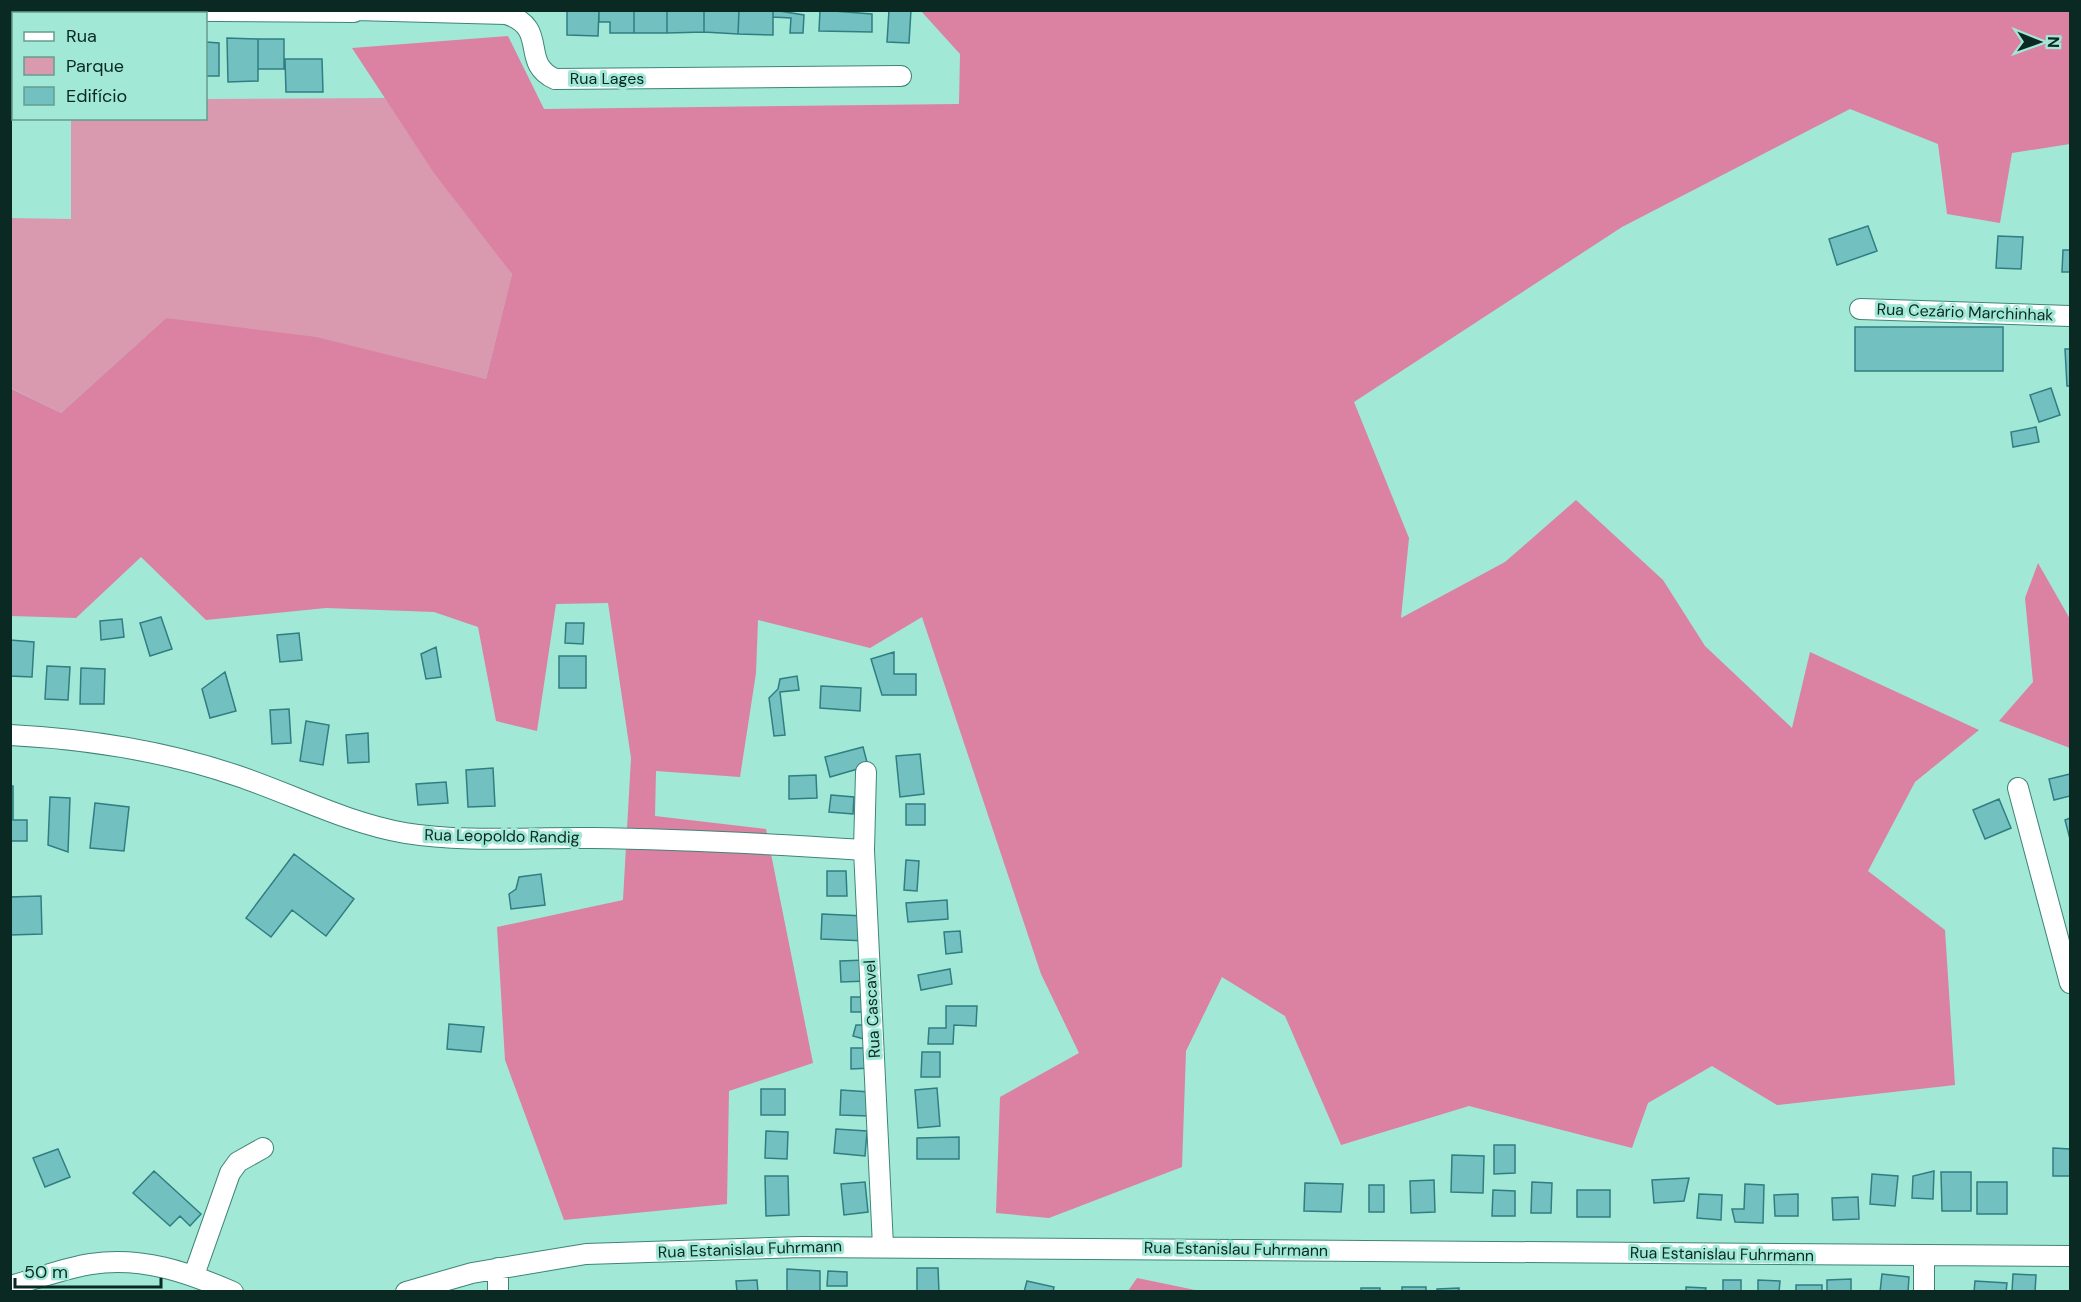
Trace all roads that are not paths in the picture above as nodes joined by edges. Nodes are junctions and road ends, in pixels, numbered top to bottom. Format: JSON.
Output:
{"nodes":[{"id":1,"x":63,"y":10,"type":"edge"},
{"id":2,"x":354,"y":11,"type":"edge"},
{"id":3,"x":901,"y":76,"type":"dead end"},
{"id":4,"x":1860,"y":309,"type":"dead end"},
{"id":5,"x":2070,"y":316,"type":"edge"},
{"id":6,"x":10,"y":735,"type":"edge"},
{"id":7,"x":866,"y":772,"type":"dead end"},
{"id":8,"x":2018,"y":788,"type":"dead end"},
{"id":9,"x":864,"y":850,"type":"junction"},
{"id":10,"x":2070,"y":983,"type":"edge"},
{"id":11,"x":263,"y":1148,"type":"dead end"},
{"id":12,"x":883,"y":1246,"type":"junction"},
{"id":13,"x":1924,"y":1255,"type":"junction"},
{"id":14,"x":2070,"y":1256,"type":"edge"},
{"id":15,"x":498,"y":1268,"type":"junction"},
{"id":16,"x":194,"y":1275,"type":"junction"},
{"id":17,"x":10,"y":1286,"type":"edge"},
{"id":18,"x":233,"y":1292,"type":"edge"},
{"id":19,"x":406,"y":1292,"type":"edge"},
{"id":20,"x":498,"y":1292,"type":"edge"},
{"id":21,"x":1924,"y":1292,"type":"edge"}],
"edges":[{"from":1,"to":2,"type":"street","name":"Rua Lages"},
{"from":2,"to":3,"type":"street","name":"Rua Lages"},
{"from":4,"to":5,"type":"street","name":"Rua Cezário Marchinhak"},
{"from":6,"to":9,"type":"street","name":"Rua Leopoldo Randig"},
{"from":7,"to":9,"type":"street","name":"Rua Cascavel"},
{"from":8,"to":10,"type":"street"},
{"from":9,"to":12,"type":"street","name":"Rua Cascavel"},
{"from":11,"to":16,"type":"street"},
{"from":12,"to":13,"type":"street","name":"Rua Estanislau Fuhrmann"},
{"from":12,"to":15,"type":"street","name":"Rua Estanislau Fuhrmann"},
{"from":13,"to":14,"type":"street","name":"Rua Estanislau Fuhrmann"},
{"from":13,"to":21,"type":"street"},
{"from":15,"to":19,"type":"street","name":"Rua Estanislau Fuhrmann"},
{"from":15,"to":20,"type":"street"},
{"from":16,"to":17,"type":"street"},
{"from":16,"to":18,"type":"street"}]}
